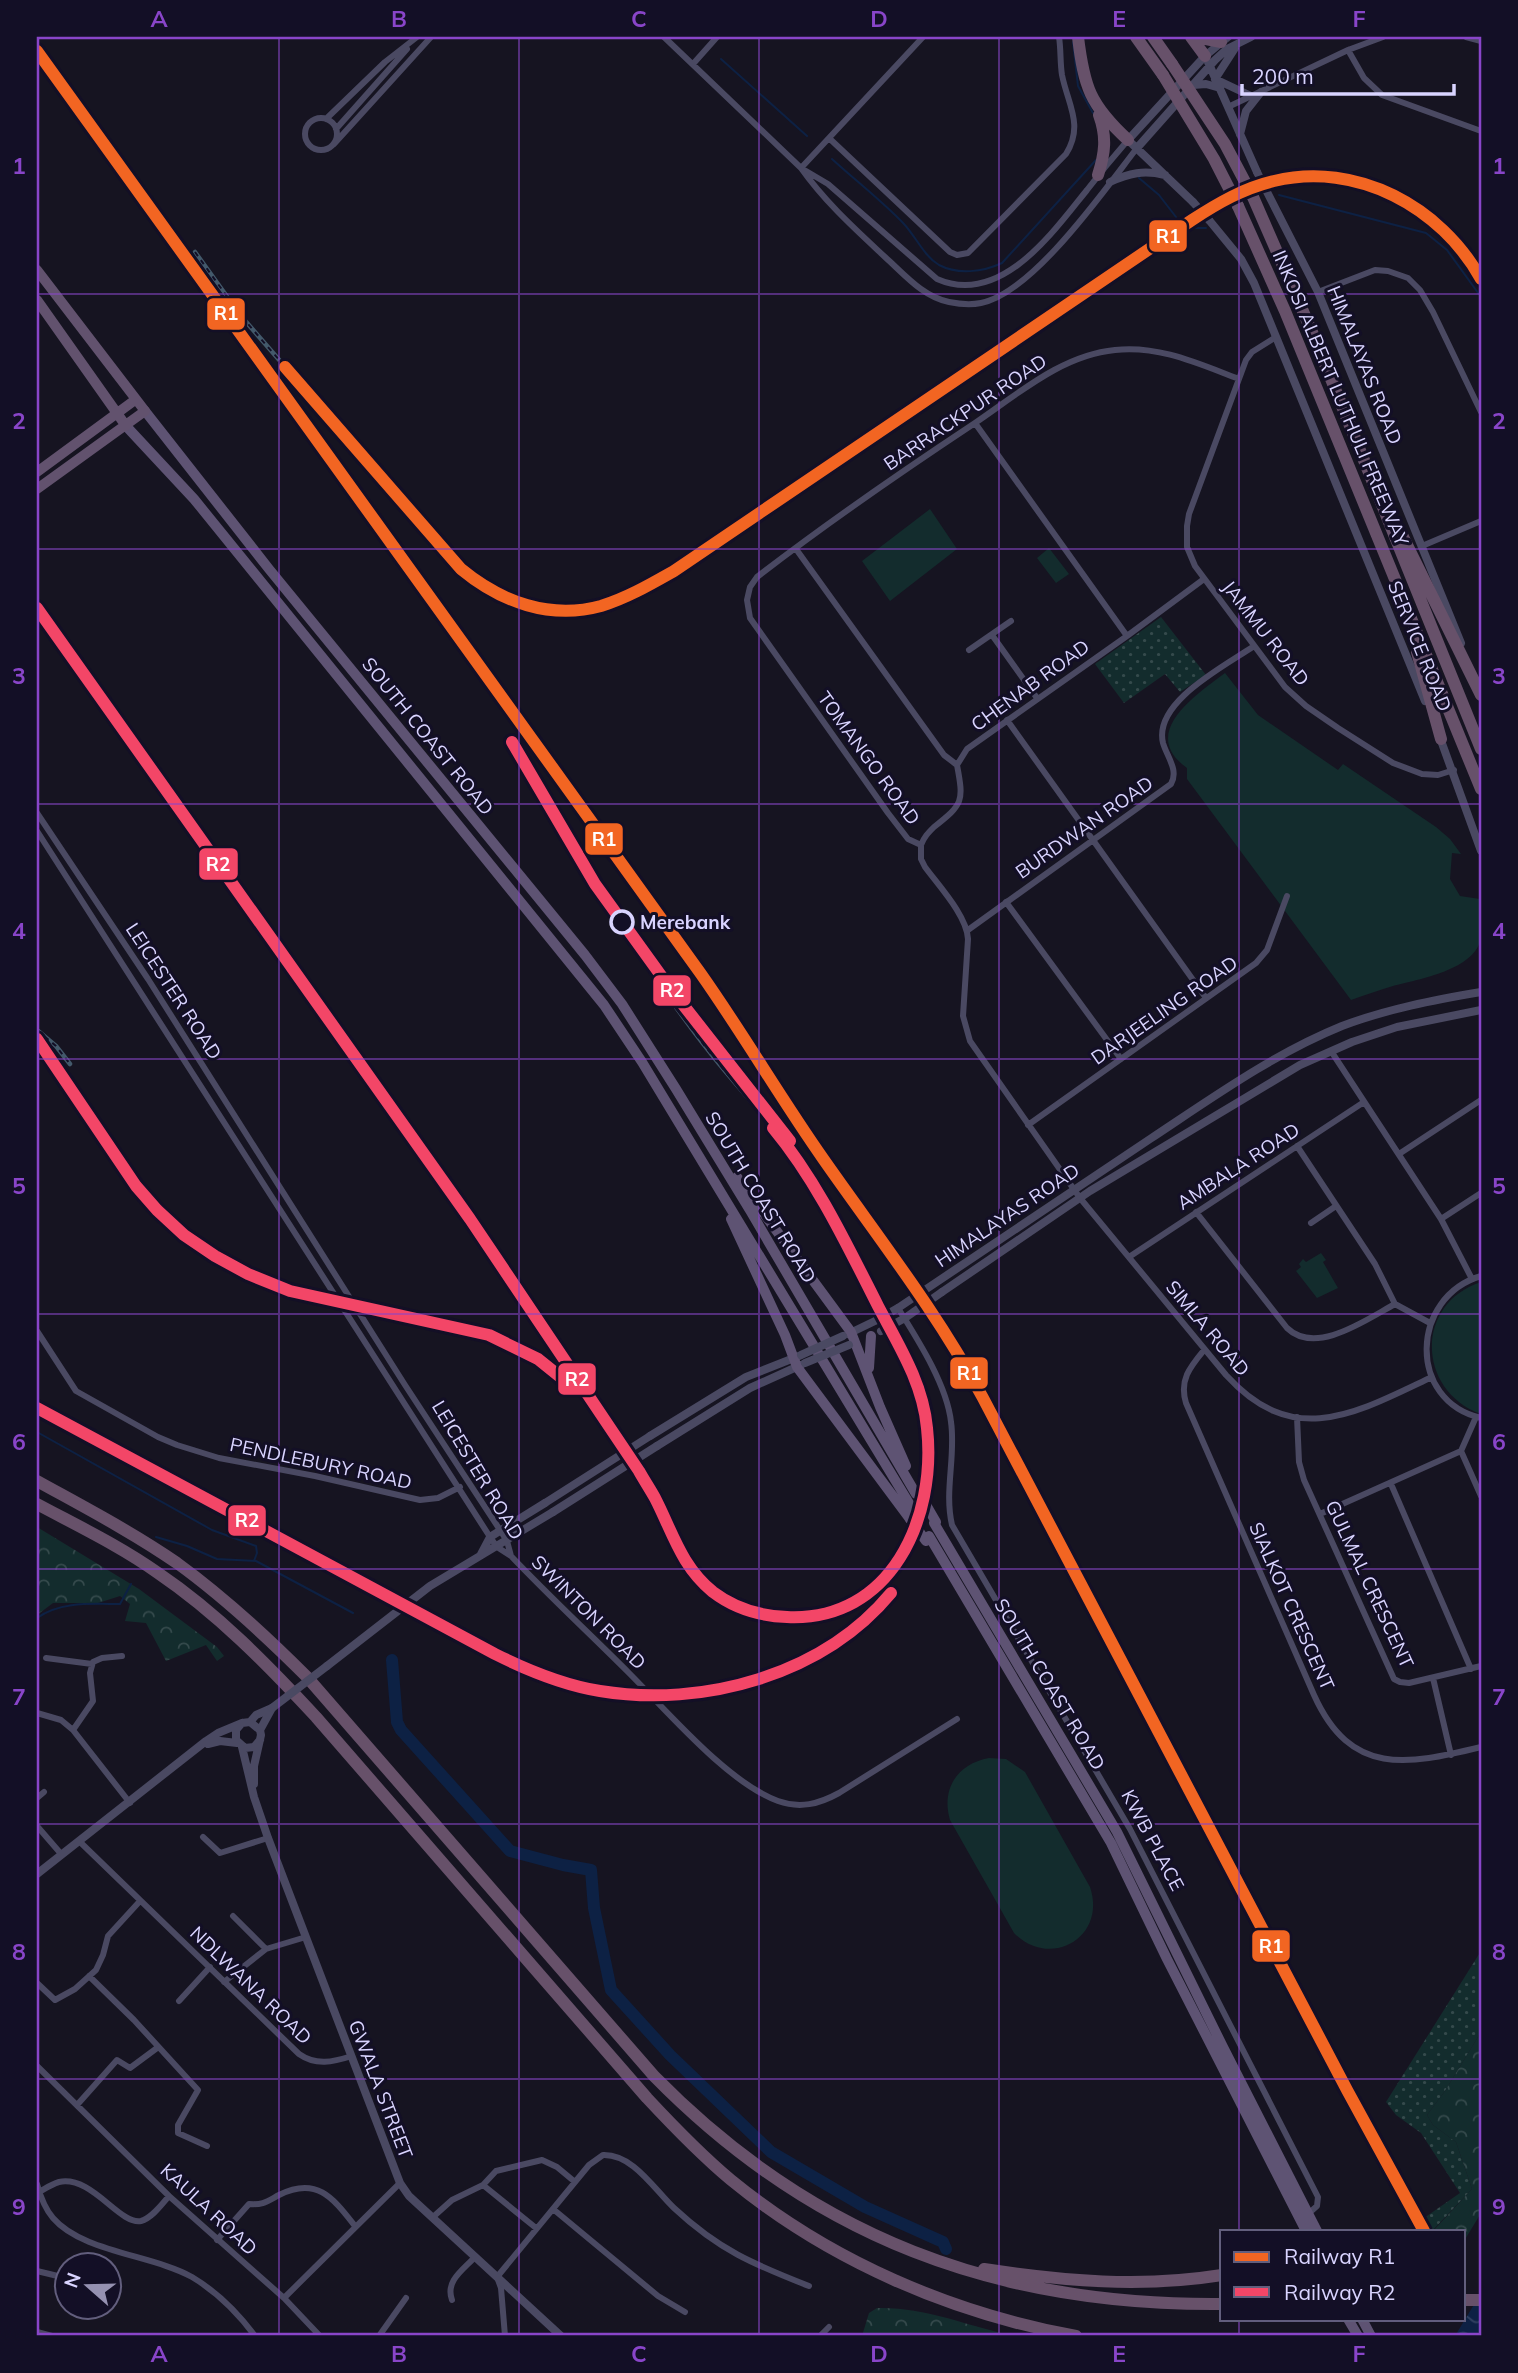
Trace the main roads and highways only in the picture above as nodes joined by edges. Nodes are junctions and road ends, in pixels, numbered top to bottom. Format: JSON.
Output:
{"nodes":[{"id":1,"x":1078,"y":37,"type":"edge"},
{"id":2,"x":1136,"y":37,"type":"edge"},
{"id":3,"x":1153,"y":37,"type":"edge"},
{"id":4,"x":1194,"y":37,"type":"edge"},
{"id":5,"x":1225,"y":39,"type":"edge"},
{"id":6,"x":1207,"y":61,"type":"road end"},
{"id":7,"x":1096,"y":106,"type":"junction"},
{"id":8,"x":1133,"y":144,"type":"road end"},
{"id":9,"x":1098,"y":175,"type":"road end"},
{"id":10,"x":37,"y":270,"type":"edge"},
{"id":11,"x":37,"y":300,"type":"edge"},
{"id":12,"x":135,"y":400,"type":"junction"},
{"id":13,"x":145,"y":411,"type":"junction"},
{"id":14,"x":117,"y":414,"type":"junction"},
{"id":15,"x":126,"y":426,"type":"junction"},
{"id":16,"x":1363,"y":460,"type":"junction"},
{"id":17,"x":188,"y":468,"type":"junction"},
{"id":18,"x":37,"y":472,"type":"edge"},
{"id":19,"x":175,"y":478,"type":"junction"},
{"id":20,"x":37,"y":489,"type":"edge"},
{"id":21,"x":281,"y":584,"type":"junction"},
{"id":22,"x":268,"y":591,"type":"junction"},
{"id":23,"x":1403,"y":598,"type":"junction"},
{"id":24,"x":337,"y":652,"type":"junction"},
{"id":25,"x":325,"y":661,"type":"junction"},
{"id":26,"x":1481,"y":693,"type":"edge"},
{"id":27,"x":374,"y":697,"type":"junction"},
{"id":28,"x":362,"y":707,"type":"junction"},
{"id":29,"x":396,"y":724,"type":"junction"},
{"id":30,"x":384,"y":735,"type":"junction"},
{"id":31,"x":1441,"y":739,"type":"road end"},
{"id":32,"x":1481,"y":749,"type":"edge"},
{"id":33,"x":1481,"y":789,"type":"edge"},
{"id":34,"x":455,"y":797,"type":"junction"},
{"id":35,"x":442,"y":807,"type":"junction"},
{"id":36,"x":566,"y":933,"type":"junction"},
{"id":37,"x":552,"y":944,"type":"junction"},
{"id":38,"x":676,"y":1089,"type":"junction"},
{"id":39,"x":664,"y":1098,"type":"junction"},
{"id":40,"x":718,"y":1158,"type":"junction"},
{"id":41,"x":712,"y":1178,"type":"junction"},
{"id":42,"x":876,"y":1333,"type":"road end"},
{"id":43,"x":869,"y":1378,"type":"junction"},
{"id":44,"x":37,"y":1481,"type":"edge"},
{"id":45,"x":917,"y":1492,"type":"junction"},
{"id":46,"x":37,"y":1504,"type":"edge"},
{"id":47,"x":912,"y":1516,"type":"junction"},
{"id":48,"x":933,"y":1531,"type":"junction"},
{"id":49,"x":1305,"y":2230,"type":"edge"},
{"id":50,"x":1317,"y":2230,"type":"edge"},
{"id":51,"x":945,"y":2264,"type":"junction"},
{"id":52,"x":1220,"y":2275,"type":"edge"},
{"id":53,"x":1220,"y":2304,"type":"edge"},
{"id":54,"x":1349,"y":2320,"type":"edge"},
{"id":55,"x":1363,"y":2320,"type":"edge"},
{"id":56,"x":1076,"y":2336,"type":"edge"},
{"id":57,"x":1357,"y":2336,"type":"edge"},
{"id":58,"x":1371,"y":2336,"type":"edge"}],
"edges":[{"from":1,"to":7,"type":"highway"},
{"from":2,"to":23,"type":"highway","name":"INKOSI ALBERT LUTHULI FREEWAY","bridge":true},
{"from":3,"to":16,"type":"highway","name":"INKOSI ALBERT LUTHULI FREEWAY","bridge":true},
{"from":4,"to":5,"type":"highway"},
{"from":4,"to":6,"type":"highway"},
{"from":7,"to":8,"type":"highway"},
{"from":7,"to":9,"type":"highway"},
{"from":10,"to":12,"type":"highway","name":"SOUTH COAST ROAD"},
{"from":11,"to":14,"type":"highway","name":"SOUTH COAST ROAD"},
{"from":12,"to":13,"type":"highway","name":"SOUTH COAST ROAD"},
{"from":12,"to":14,"type":"highway"},
{"from":13,"to":15,"type":"highway"},
{"from":13,"to":17,"type":"main road","name":"SOUTH COAST ROAD"},
{"from":14,"to":15,"type":"highway","name":"SOUTH COAST ROAD"},
{"from":14,"to":18,"type":"highway"},
{"from":15,"to":19,"type":"main road","name":"SOUTH COAST ROAD"},
{"from":15,"to":20,"type":"highway"},
{"from":16,"to":26,"type":"highway"},
{"from":16,"to":32,"type":"highway","name":"INKOSI ALBERT LUTHULI FREEWAY"},
{"from":17,"to":19,"type":"main road"},
{"from":17,"to":21,"type":"main road","name":"SOUTH COAST ROAD"},
{"from":19,"to":22,"type":"main road","name":"SOUTH COAST ROAD"},
{"from":21,"to":22,"type":"main road"},
{"from":21,"to":24,"type":"main road","name":"SOUTH COAST ROAD"},
{"from":22,"to":25,"type":"main road","name":"SOUTH COAST ROAD"},
{"from":23,"to":31,"type":"highway"},
{"from":23,"to":33,"type":"highway","name":"INKOSI ALBERT LUTHULI FREEWAY"},
{"from":24,"to":25,"type":"main road"},
{"from":24,"to":27,"type":"main road","name":"SOUTH COAST ROAD"},
{"from":25,"to":28,"type":"main road","name":"SOUTH COAST ROAD"},
{"from":27,"to":28,"type":"main road"},
{"from":27,"to":29,"type":"main road","name":"SOUTH COAST ROAD"},
{"from":28,"to":30,"type":"main road","name":"SOUTH COAST ROAD"},
{"from":29,"to":30,"type":"main road"},
{"from":29,"to":34,"type":"main road","name":"SOUTH COAST ROAD"},
{"from":30,"to":35,"type":"main road","name":"SOUTH COAST ROAD"},
{"from":34,"to":35,"type":"main road"},
{"from":34,"to":36,"type":"main road","name":"SOUTH COAST ROAD"},
{"from":35,"to":37,"type":"main road","name":"SOUTH COAST ROAD"},
{"from":36,"to":37,"type":"main road"},
{"from":36,"to":38,"type":"main road","name":"SOUTH COAST ROAD"},
{"from":37,"to":39,"type":"main road","name":"SOUTH COAST ROAD"},
{"from":38,"to":39,"type":"main road"},
{"from":38,"to":40,"type":"main road","name":"SOUTH COAST ROAD"},
{"from":39,"to":41,"type":"main road","name":"SOUTH COAST ROAD"},
{"from":40,"to":43,"type":"main road"},
{"from":40,"to":45,"type":"main road","name":"SOUTH COAST ROAD"},
{"from":41,"to":47,"type":"main road","name":"SOUTH COAST ROAD"},
{"from":41,"to":47,"type":"main road"},
{"from":42,"to":43,"type":"main road"},
{"from":43,"to":45,"type":"main road"},
{"from":44,"to":51,"type":"highway"},
{"from":45,"to":48,"type":"main road","name":"SOUTH COAST ROAD","bridge":true},
{"from":46,"to":56,"type":"highway"},
{"from":47,"to":48,"type":"main road","bridge":true},
{"from":48,"to":49,"type":"main road","name":"SOUTH COAST ROAD"},
{"from":48,"to":50,"type":"main road","name":"SOUTH COAST ROAD"},
{"from":51,"to":52,"type":"highway"},
{"from":51,"to":53,"type":"highway"},
{"from":54,"to":57,"type":"main road"},
{"from":55,"to":58,"type":"main road"}]}
